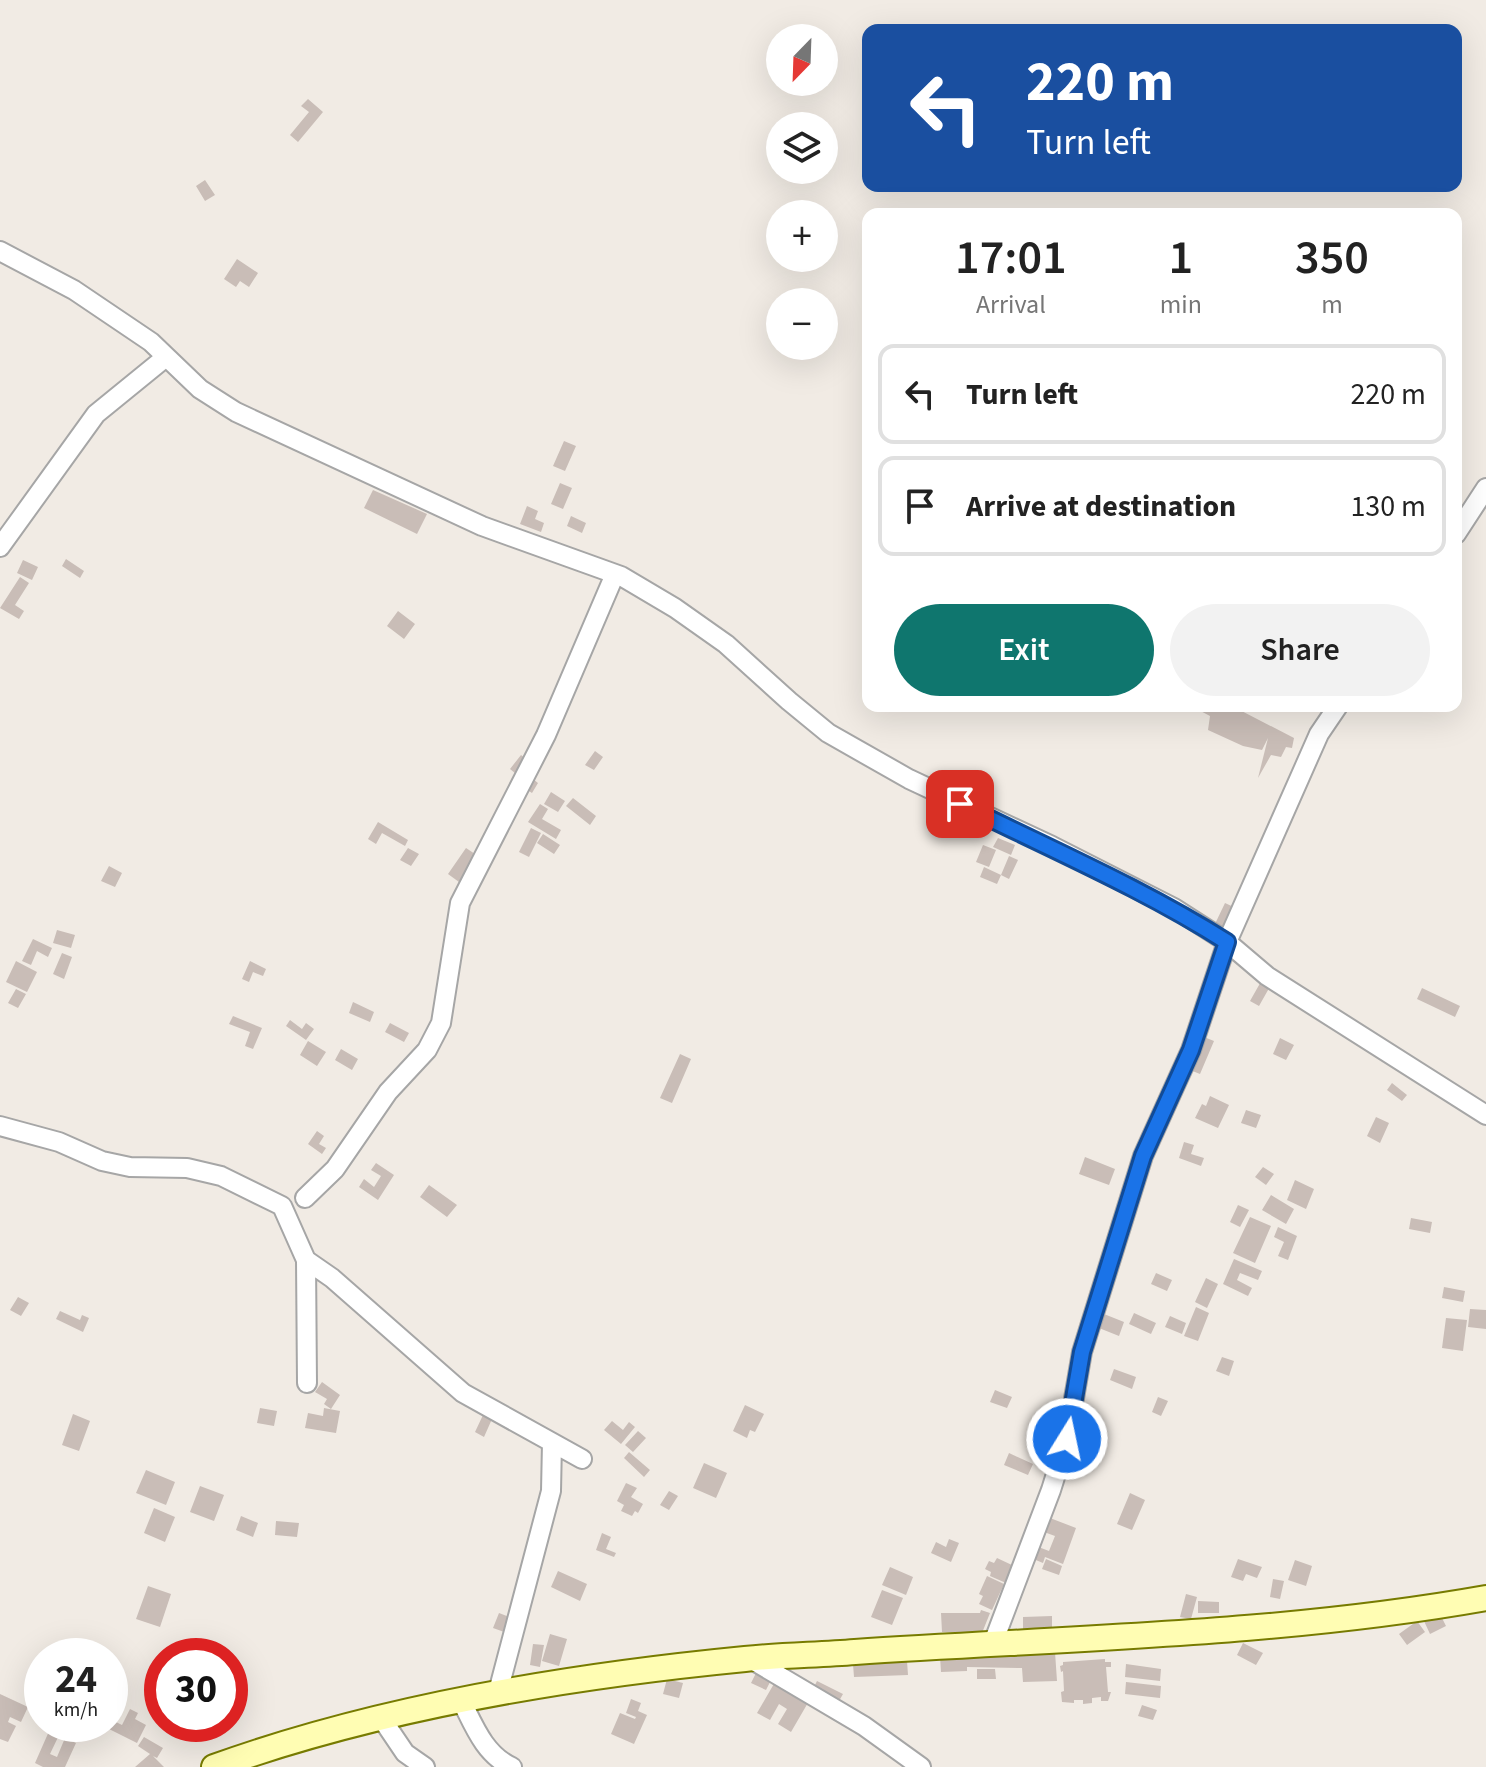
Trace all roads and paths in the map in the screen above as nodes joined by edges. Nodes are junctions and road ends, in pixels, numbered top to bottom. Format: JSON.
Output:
{"nodes":[{"id":1,"x":0,"y":251,"type":"edge"},
{"id":2,"x":166,"y":357,"type":"junction"},
{"id":3,"x":1486,"y":488,"type":"edge"},
{"id":4,"x":1462,"y":525,"type":"edge"},
{"id":5,"x":0,"y":547,"type":"edge"},
{"id":6,"x":615,"y":574,"type":"junction"},
{"id":7,"x":1334,"y":712,"type":"edge"},
{"id":8,"x":1227,"y":942,"type":"junction"},
{"id":9,"x":1486,"y":1115,"type":"edge"},
{"id":10,"x":0,"y":1126,"type":"edge"},
{"id":11,"x":305,"y":1198,"type":"dead end"},
{"id":12,"x":306,"y":1260,"type":"junction"},
{"id":13,"x":307,"y":1383,"type":"dead end"},
{"id":14,"x":552,"y":1443,"type":"junction"},
{"id":15,"x":582,"y":1459,"type":"dead end"},
{"id":16,"x":1486,"y":1598,"type":"edge"},
{"id":17,"x":993,"y":1643,"type":"junction"},
{"id":18,"x":749,"y":1658,"type":"junction"},
{"id":19,"x":499,"y":1688,"type":"dead end"},
{"id":20,"x":462,"y":1702,"type":"junction"},
{"id":21,"x":382,"y":1719,"type":"junction"},
{"id":22,"x":214,"y":1767,"type":"edge"},
{"id":23,"x":425,"y":1767,"type":"edge"},
{"id":24,"x":512,"y":1767,"type":"edge"},
{"id":25,"x":921,"y":1767,"type":"edge"}],
"edges":[{"from":1,"to":2,"type":"street"},
{"from":2,"to":5,"type":"street"},
{"from":2,"to":6,"type":"street"},
{"from":3,"to":4,"type":"street"},
{"from":6,"to":8,"type":"street"},
{"from":6,"to":11,"type":"street"},
{"from":7,"to":8,"type":"street"},
{"from":8,"to":9,"type":"street"},
{"from":8,"to":17,"type":"street"},
{"from":10,"to":12,"type":"street"},
{"from":12,"to":13,"type":"street"},
{"from":12,"to":14,"type":"street"},
{"from":14,"to":15,"type":"street"},
{"from":14,"to":19,"type":"street"},
{"from":16,"to":17,"type":"main road"},
{"from":17,"to":18,"type":"main road"},
{"from":18,"to":20,"type":"main road"},
{"from":18,"to":25,"type":"street"},
{"from":20,"to":21,"type":"main road"},
{"from":20,"to":24,"type":"street"},
{"from":21,"to":22,"type":"main road"},
{"from":21,"to":23,"type":"street"}]}
